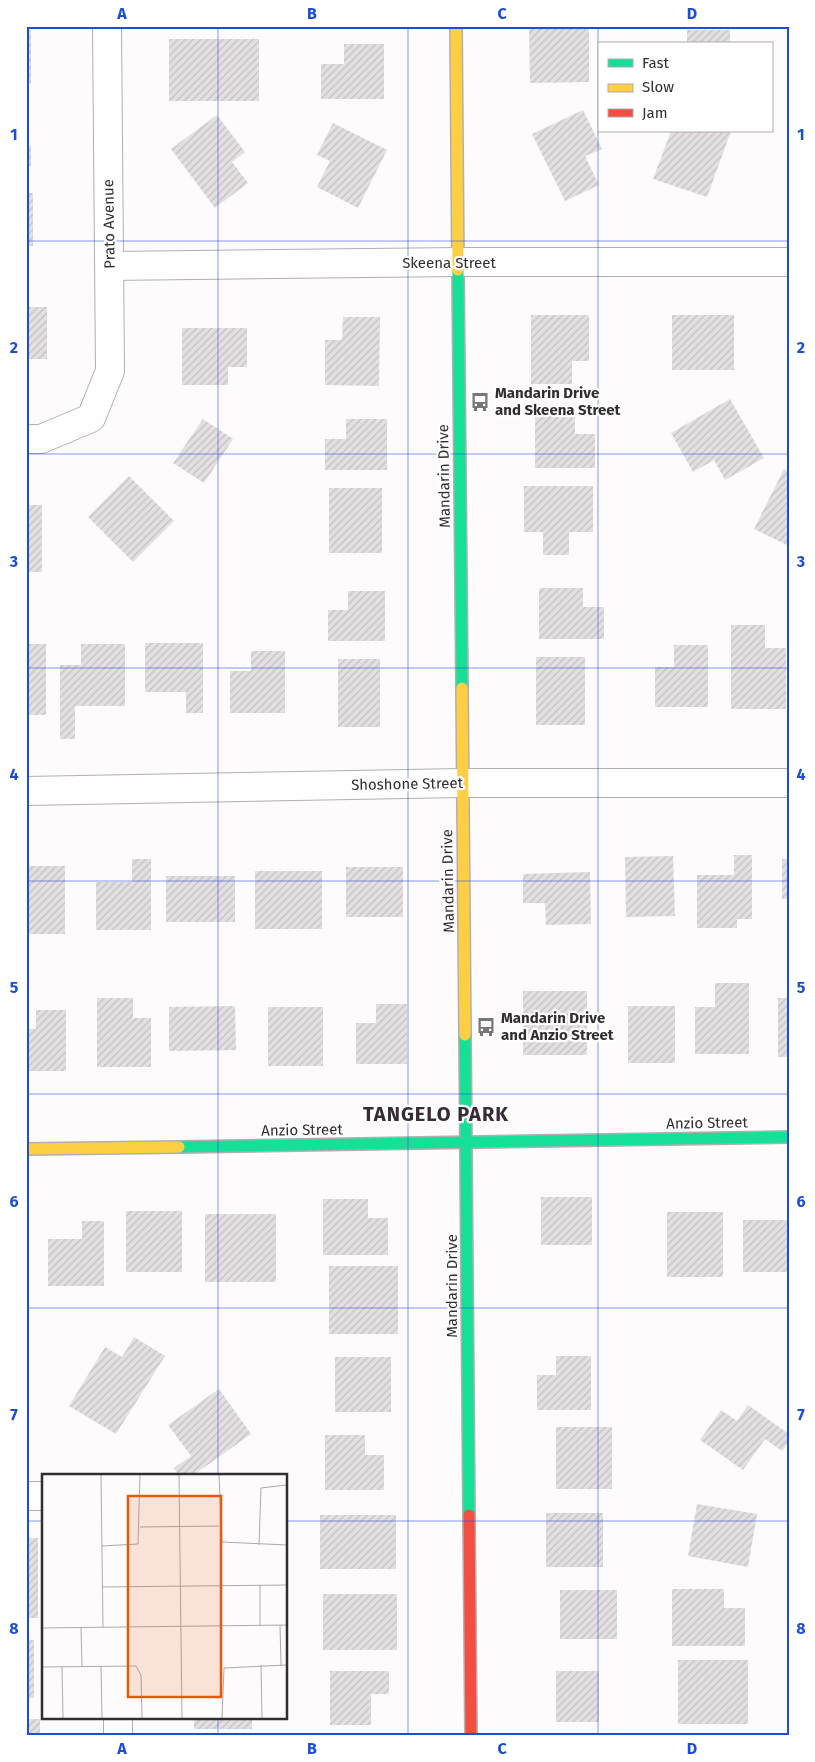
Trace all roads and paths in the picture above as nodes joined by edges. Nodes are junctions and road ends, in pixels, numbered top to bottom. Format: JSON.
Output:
{"nodes":[{"id":1,"x":107,"y":26,"type":"edge"},
{"id":2,"x":456,"y":26,"type":"edge"},
{"id":3,"x":458,"y":262,"type":"junction"},
{"id":4,"x":789,"y":262,"type":"edge"},
{"id":5,"x":110,"y":266,"type":"junction"},
{"id":6,"x":26,"y":439,"type":"edge"},
{"id":7,"x":462,"y":783,"type":"junction"},
{"id":8,"x":789,"y":783,"type":"edge"},
{"id":9,"x":26,"y":791,"type":"edge"},
{"id":10,"x":789,"y":1137,"type":"edge"},
{"id":11,"x":466,"y":1142,"type":"junction"},
{"id":12,"x":26,"y":1149,"type":"edge"},
{"id":13,"x":26,"y":1496,"type":"edge"},
{"id":14,"x":42,"y":1496,"type":"edge"},
{"id":15,"x":118,"y":1720,"type":"edge"},
{"id":16,"x":118,"y":1736,"type":"edge"},
{"id":17,"x":471,"y":1736,"type":"edge"}],
"edges":[{"from":1,"to":5,"type":"street","name":"Prato Avenue"},
{"from":2,"to":3,"type":"street","name":"Mandarin Drive"},
{"from":3,"to":4,"type":"street","name":"Skeena Street"},
{"from":3,"to":5,"type":"street","name":"Skeena Street"},
{"from":3,"to":7,"type":"street","name":"Mandarin Drive"},
{"from":5,"to":6,"type":"street","name":"Prato Avenue"},
{"from":7,"to":8,"type":"street","name":"Shoshone Street"},
{"from":7,"to":9,"type":"street","name":"Shoshone Street"},
{"from":7,"to":11,"type":"street","name":"Mandarin Drive"},
{"from":10,"to":11,"type":"street","name":"Anzio Street"},
{"from":11,"to":12,"type":"street","name":"Anzio Street"},
{"from":11,"to":17,"type":"street","name":"Mandarin Drive"},
{"from":13,"to":14,"type":"street"},
{"from":15,"to":16,"type":"street"}]}
